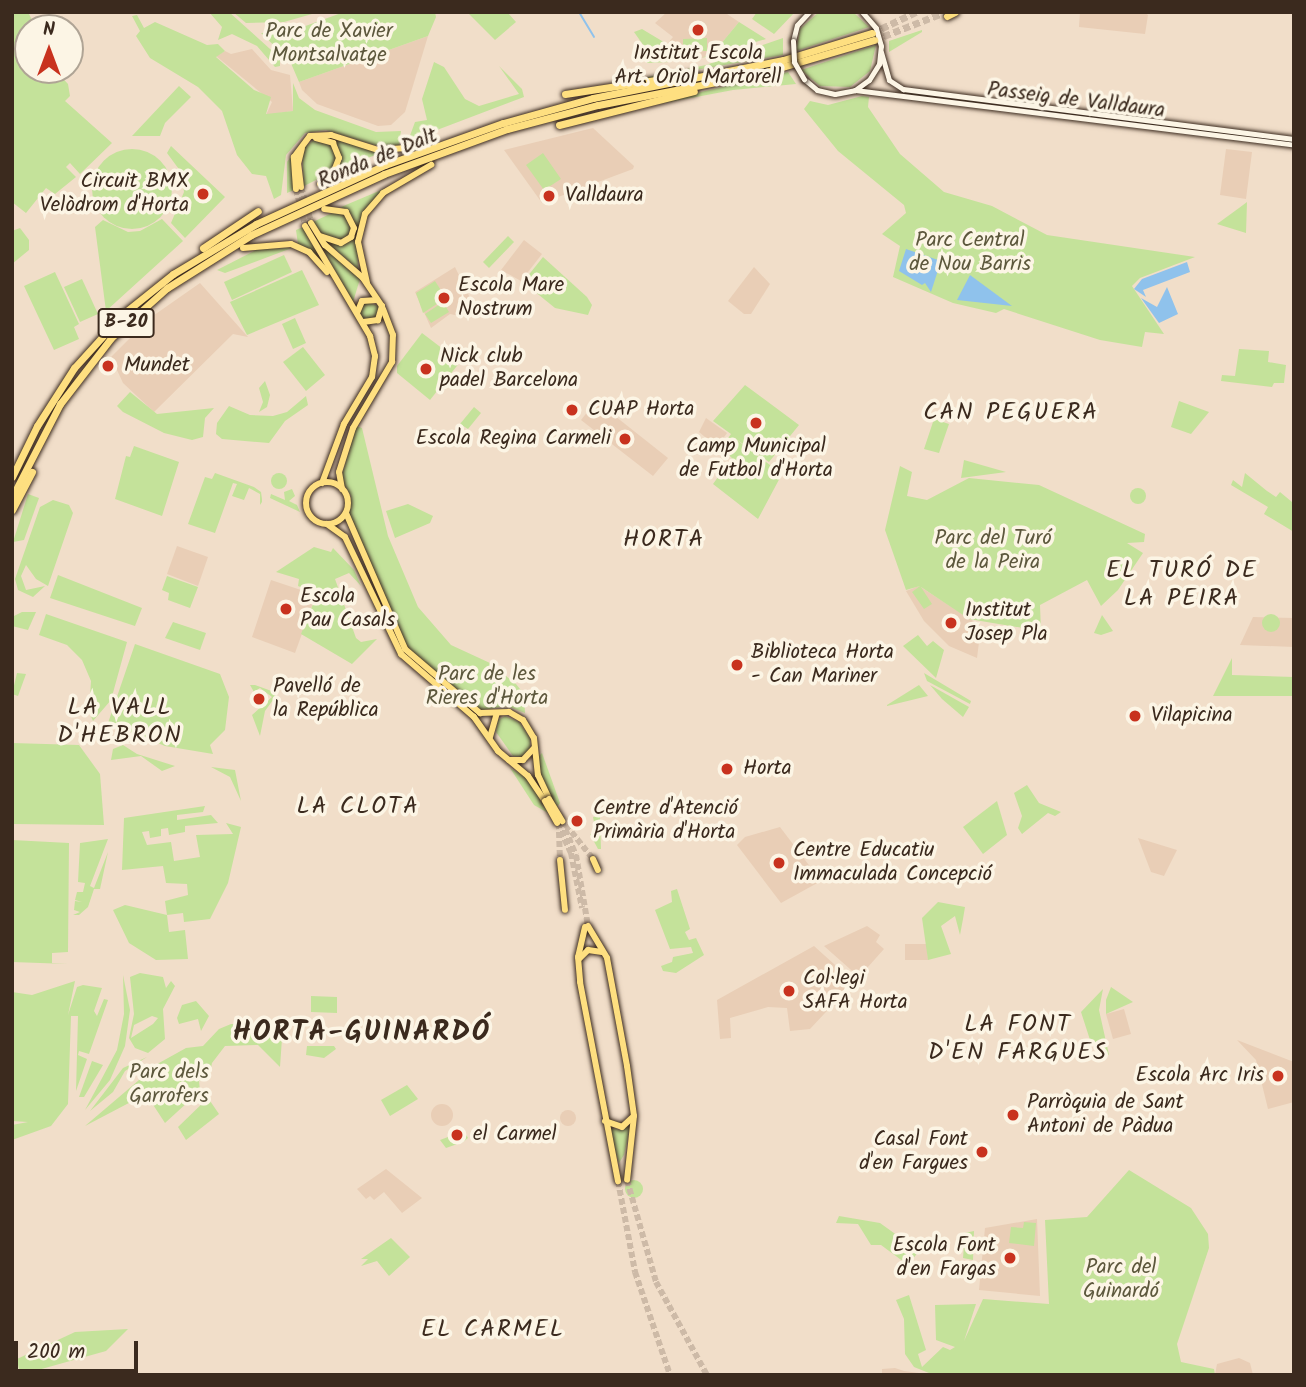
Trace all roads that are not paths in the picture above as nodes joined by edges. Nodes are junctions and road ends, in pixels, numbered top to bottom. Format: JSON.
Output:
{"nodes":[{"id":1,"x":809,"y":12,"type":"edge"},
{"id":2,"x":862,"y":12,"type":"edge"},
{"id":3,"x":881,"y":52,"type":"junction"},
{"id":4,"x":730,"y":72,"type":"junction"},
{"id":5,"x":725,"y":81,"type":"junction"},
{"id":6,"x":855,"y":90,"type":"junction"},
{"id":7,"x":565,"y":94,"type":"dead end"},
{"id":8,"x":559,"y":125,"type":"dead end"},
{"id":9,"x":1293,"y":142,"type":"edge"},
{"id":10,"x":406,"y":148,"type":"dead end"},
{"id":11,"x":431,"y":165,"type":"dead end"},
{"id":12,"x":320,"y":184,"type":"dead end"},
{"id":13,"x":324,"y":209,"type":"dead end"},
{"id":14,"x":258,"y":211,"type":"dead end"},
{"id":15,"x":315,"y":232,"type":"junction"},
{"id":16,"x":243,"y":248,"type":"dead end"},
{"id":17,"x":170,"y":276,"type":"junction"},
{"id":18,"x":336,"y":281,"type":"junction"},
{"id":19,"x":367,"y":283,"type":"junction"},
{"id":20,"x":377,"y":300,"type":"junction"},
{"id":21,"x":383,"y":309,"type":"junction"},
{"id":22,"x":357,"y":314,"type":"junction"},
{"id":23,"x":361,"y":321,"type":"junction"},
{"id":24,"x":32,"y":472,"type":"dead end"},
{"id":25,"x":12,"y":477,"type":"edge"},
{"id":26,"x":322,"y":483,"type":"junction"},
{"id":27,"x":342,"y":489,"type":"junction"},
{"id":28,"x":12,"y":498,"type":"edge"},
{"id":29,"x":12,"y":510,"type":"edge"},
{"id":30,"x":346,"y":513,"type":"junction"},
{"id":31,"x":327,"y":524,"type":"junction"},
{"id":32,"x":497,"y":713,"type":"junction"},
{"id":33,"x":490,"y":740,"type":"junction"},
{"id":34,"x":535,"y":747,"type":"junction"},
{"id":35,"x":507,"y":760,"type":"junction"},
{"id":36,"x":547,"y":800,"type":"junction"},
{"id":37,"x":559,"y":822,"type":"tunnel mouth"},
{"id":38,"x":593,"y":859,"type":"tunnel mouth"},
{"id":39,"x":560,"y":860,"type":"tunnel mouth"},
{"id":40,"x":598,"y":870,"type":"dead end"},
{"id":41,"x":565,"y":910,"type":"dead end"},
{"id":42,"x":606,"y":954,"type":"junction"},
{"id":43,"x":578,"y":960,"type":"junction"},
{"id":44,"x":634,"y":1116,"type":"junction"},
{"id":45,"x":604,"y":1119,"type":"junction"},
{"id":46,"x":626,"y":1167,"type":"junction"},
{"id":47,"x":616,"y":1168,"type":"junction"},
{"id":48,"x":627,"y":1180,"type":"tunnel mouth"},
{"id":49,"x":618,"y":1181,"type":"tunnel mouth"}],
"edges":[{"from":1,"to":6,"type":"main road","name":"Passeig de Valldaura","bridge":true},
{"from":2,"to":3,"type":"main road","name":"Passeig de Valldaura"},
{"from":3,"to":6,"type":"main road"},
{"from":3,"to":9,"type":"main road","name":"Passeig de Valldaura"},
{"from":4,"to":5,"type":"highway","name":"Ronda de Dalt","number":"B-20"},
{"from":4,"to":7,"type":"highway"},
{"from":4,"to":17,"type":"highway","name":"Ronda de Dalt","number":"B-20"},
{"from":5,"to":8,"type":"highway"},
{"from":5,"to":28,"type":"highway","name":"Ronda de Dalt","number":"B-20"},
{"from":6,"to":9,"type":"main road","name":"Passeig de Valldaura"},
{"from":10,"to":12,"type":"main road"},
{"from":11,"to":19,"type":"main road"},
{"from":13,"to":15,"type":"main road"},
{"from":14,"to":17,"type":"highway"},
{"from":15,"to":18,"type":"main road"},
{"from":15,"to":19,"type":"main road"},
{"from":16,"to":18,"type":"main road"},
{"from":17,"to":25,"type":"highway","name":"Ronda de Dalt","number":"B-20"},
{"from":18,"to":22,"type":"main road"},
{"from":19,"to":20,"type":"main road"},
{"from":20,"to":21,"type":"main road"},
{"from":20,"to":22,"type":"main road"},
{"from":21,"to":23,"type":"main road"},
{"from":21,"to":27,"type":"main road"},
{"from":22,"to":23,"type":"main road"},
{"from":23,"to":26,"type":"main road"},
{"from":24,"to":29,"type":"highway"},
{"from":26,"to":27,"type":"main road"},
{"from":26,"to":31,"type":"main road"},
{"from":27,"to":30,"type":"main road"},
{"from":30,"to":31,"type":"main road"},
{"from":30,"to":32,"type":"main road"},
{"from":31,"to":33,"type":"main road"},
{"from":32,"to":33,"type":"main road"},
{"from":32,"to":34,"type":"main road"},
{"from":33,"to":35,"type":"main road"},
{"from":34,"to":35,"type":"main road"},
{"from":34,"to":36,"type":"main road"},
{"from":35,"to":36,"type":"main road"},
{"from":36,"to":37,"type":"main road","bridge":true},
{"from":38,"to":40,"type":"main road"},
{"from":39,"to":41,"type":"main road"},
{"from":42,"to":43,"type":"main road"},
{"from":42,"to":43,"type":"main road"},
{"from":42,"to":44,"type":"main road"},
{"from":43,"to":45,"type":"main road"},
{"from":44,"to":45,"type":"main road"},
{"from":44,"to":46,"type":"main road"},
{"from":45,"to":47,"type":"main road"},
{"from":46,"to":47,"type":"main road"},
{"from":46,"to":48,"type":"main road"},
{"from":47,"to":49,"type":"main road"}]}
